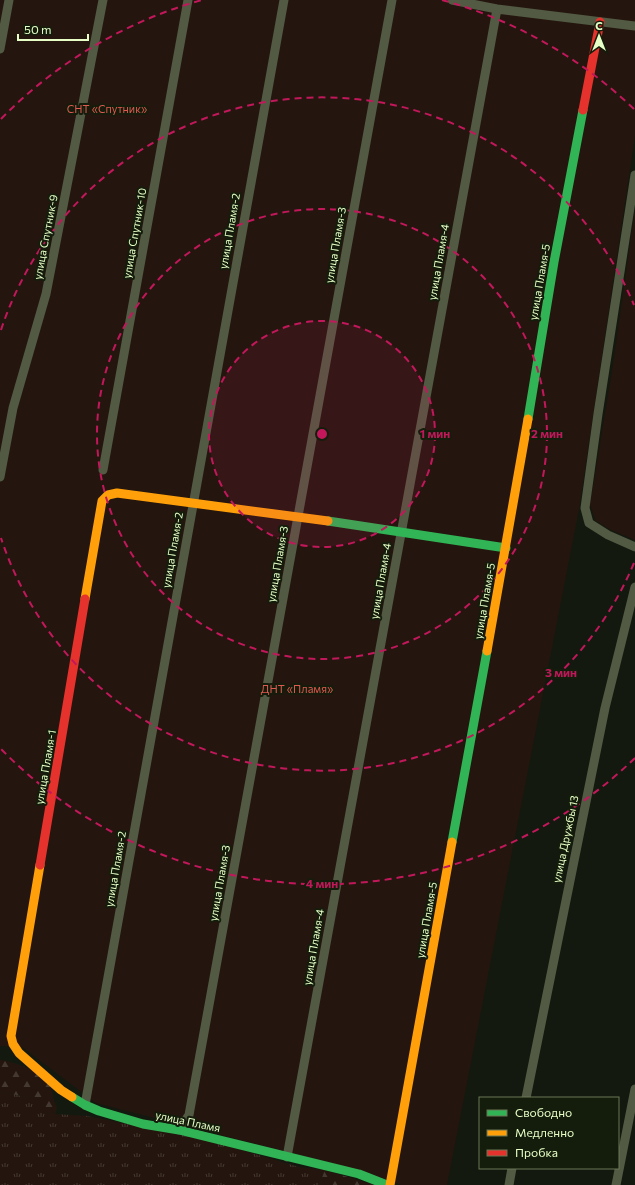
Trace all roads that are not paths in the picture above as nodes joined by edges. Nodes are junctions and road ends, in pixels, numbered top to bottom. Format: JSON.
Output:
{"nodes":[{"id":1,"x":9,"y":0,"type":"edge"},
{"id":2,"x":103,"y":0,"type":"edge"},
{"id":3,"x":188,"y":0,"type":"edge"},
{"id":4,"x":284,"y":0,"type":"edge"},
{"id":5,"x":392,"y":0,"type":"edge"},
{"id":6,"x":452,"y":0,"type":"edge"},
{"id":7,"x":497,"y":9,"type":"junction"},
{"id":8,"x":600,"y":22,"type":"junction"},
{"id":9,"x":635,"y":26,"type":"edge"},
{"id":10,"x":0,"y":49,"type":"edge"},
{"id":11,"x":635,"y":175,"type":"edge"},
{"id":12,"x":103,"y":470,"type":"dead end"},
{"id":13,"x":0,"y":476,"type":"edge"},
{"id":14,"x":193,"y":502,"type":"junction"},
{"id":15,"x":298,"y":517,"type":"junction"},
{"id":16,"x":401,"y":532,"type":"junction"},
{"id":17,"x":635,"y":547,"type":"edge"},
{"id":18,"x":506,"y":548,"type":"junction"},
{"id":19,"x":635,"y":587,"type":"edge"},
{"id":20,"x":11,"y":1036,"type":"joint"},
{"id":21,"x":635,"y":1090,"type":"edge"},
{"id":22,"x":526,"y":1097,"type":"edge"},
{"id":23,"x":85,"y":1105,"type":"junction"},
{"id":24,"x":179,"y":1130,"type":"junction"},
{"id":25,"x":287,"y":1157,"type":"junction"},
{"id":26,"x":512,"y":1169,"type":"edge"},
{"id":27,"x":389,"y":1185,"type":"edge"},
{"id":28,"x":509,"y":1185,"type":"edge"},
{"id":29,"x":616,"y":1185,"type":"edge"}],
"edges":[{"from":1,"to":10,"type":"street"},
{"from":2,"to":13,"type":"street","name":"улица Спутник-9"},
{"from":3,"to":12,"type":"street","name":"улица Спутник-10"},
{"from":4,"to":14,"type":"street","name":"улица Пламя-2"},
{"from":5,"to":15,"type":"street","name":"улица Пламя-3"},
{"from":6,"to":7,"type":"street"},
{"from":7,"to":8,"type":"street"},
{"from":7,"to":16,"type":"street","name":"улица Пламя-4"},
{"from":8,"to":9,"type":"street"},
{"from":8,"to":18,"type":"street","name":"улица Пламя-5"},
{"from":11,"to":17,"type":"street"},
{"from":14,"to":15,"type":"street"},
{"from":14,"to":20,"type":"street","name":"улица Пламя-1"},
{"from":14,"to":23,"type":"street","name":"улица Пламя-2"},
{"from":15,"to":16,"type":"street"},
{"from":15,"to":24,"type":"street","name":"улица Пламя-3"},
{"from":16,"to":18,"type":"street"},
{"from":16,"to":25,"type":"street","name":"улица Пламя-4"},
{"from":18,"to":27,"type":"street","name":"улица Пламя-5"},
{"from":19,"to":22,"type":"street","name":"улица Дружбы 13"},
{"from":20,"to":23,"type":"street","name":"улица Пламя"},
{"from":21,"to":29,"type":"street"},
{"from":23,"to":24,"type":"street","name":"улица Пламя"},
{"from":24,"to":25,"type":"street","name":"улица Пламя"},
{"from":25,"to":27,"type":"street","name":"улица Пламя"},
{"from":26,"to":28,"type":"street"}]}
